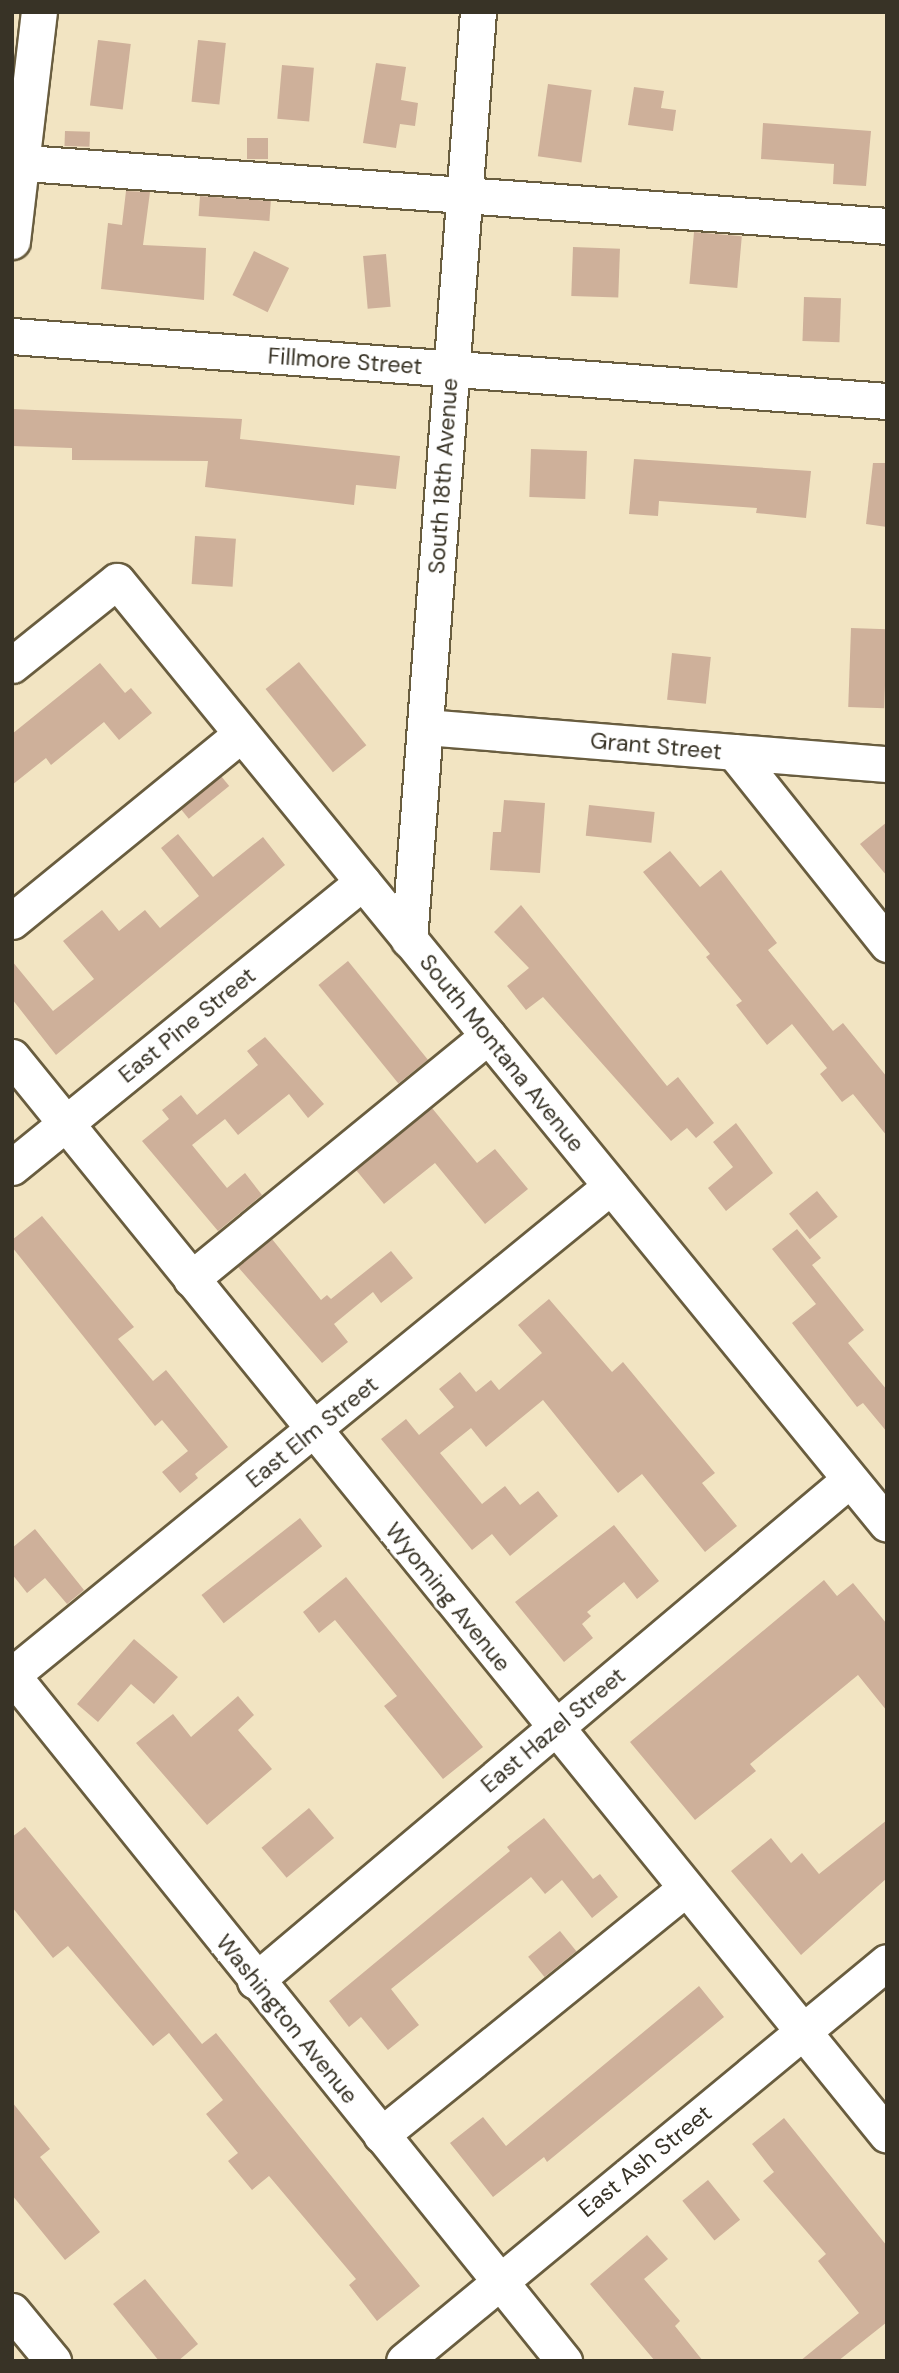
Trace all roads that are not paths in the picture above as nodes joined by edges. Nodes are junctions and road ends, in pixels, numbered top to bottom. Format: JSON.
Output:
{"nodes":[{"id":1,"x":39,"y":12,"type":"edge"},
{"id":2,"x":478,"y":12,"type":"edge"},
{"id":3,"x":17,"y":163,"type":"edge"},
{"id":4,"x":464,"y":198,"type":"junction"},
{"id":5,"x":887,"y":226,"type":"edge"},
{"id":6,"x":12,"y":242,"type":"edge"},
{"id":7,"x":12,"y":336,"type":"edge"},
{"id":8,"x":451,"y":369,"type":"junction"},
{"id":9,"x":887,"y":401,"type":"edge"},
{"id":10,"x":12,"y":665,"type":"edge"},
{"id":11,"x":425,"y":727,"type":"junction"},
{"id":12,"x":241,"y":734,"type":"junction"},
{"id":13,"x":734,"y":752,"type":"junction"},
{"id":14,"x":887,"y":764,"type":"edge"},
{"id":15,"x":363,"y":882,"type":"junction"},
{"id":16,"x":12,"y":920,"type":"edge"},
{"id":17,"x":409,"y":940,"type":"junction"},
{"id":18,"x":887,"y":944,"type":"edge"},
{"id":19,"x":488,"y":1036,"type":"junction"},
{"id":20,"x":12,"y":1057,"type":"edge"},
{"id":21,"x":66,"y":1124,"type":"junction"},
{"id":22,"x":12,"y":1167,"type":"edge"},
{"id":23,"x":611,"y":1186,"type":"junction"},
{"id":24,"x":191,"y":1279,"type":"junction"},
{"id":25,"x":314,"y":1431,"type":"junction"},
{"id":26,"x":850,"y":1479,"type":"junction"},
{"id":27,"x":887,"y":1524,"type":"edge"},
{"id":28,"x":12,"y":1675,"type":"edge"},
{"id":29,"x":554,"y":1729,"type":"junction"},
{"id":30,"x":685,"y":1889,"type":"junction"},
{"id":31,"x":887,"y":1962,"type":"edge"},
{"id":32,"x":255,"y":1981,"type":"junction"},
{"id":33,"x":802,"y":2033,"type":"junction"},
{"id":34,"x":381,"y":2135,"type":"junction"},
{"id":35,"x":887,"y":2135,"type":"edge"},
{"id":36,"x":500,"y":2281,"type":"junction"},
{"id":37,"x":12,"y":2311,"type":"edge"},
{"id":38,"x":53,"y":2361,"type":"edge"},
{"id":39,"x":404,"y":2361,"type":"edge"},
{"id":40,"x":564,"y":2361,"type":"edge"}],
"edges":[{"from":1,"to":3,"type":"street"},
{"from":2,"to":4,"type":"street","name":"South 18th Avenue"},
{"from":3,"to":4,"type":"street"},
{"from":3,"to":6,"type":"street"},
{"from":4,"to":5,"type":"street"},
{"from":4,"to":8,"type":"street","name":"South 18th Avenue"},
{"from":7,"to":8,"type":"street","name":"Fillmore Street"},
{"from":8,"to":9,"type":"street","name":"Fillmore Street"},
{"from":8,"to":11,"type":"street","name":"South 18th Avenue"},
{"from":10,"to":12,"type":"street","name":"South Montana Avenue"},
{"from":11,"to":13,"type":"street","name":"Grant Street"},
{"from":11,"to":17,"type":"street","name":"South 18th Avenue"},
{"from":12,"to":15,"type":"street","name":"South Montana Avenue"},
{"from":12,"to":16,"type":"street"},
{"from":13,"to":14,"type":"street","name":"Grant Street"},
{"from":13,"to":18,"type":"street"},
{"from":15,"to":17,"type":"street","name":"South Montana Avenue"},
{"from":15,"to":21,"type":"street","name":"East Pine Street"},
{"from":17,"to":19,"type":"street","name":"South Montana Avenue"},
{"from":19,"to":23,"type":"street","name":"South Montana Avenue"},
{"from":19,"to":24,"type":"street"},
{"from":20,"to":21,"type":"street","name":"Wyoming Avenue"},
{"from":21,"to":22,"type":"street","name":"East Pine Street"},
{"from":21,"to":24,"type":"street","name":"Wyoming Avenue"},
{"from":23,"to":25,"type":"street","name":"East Elm Street"},
{"from":23,"to":26,"type":"street","name":"South Montana Avenue"},
{"from":24,"to":25,"type":"street","name":"Wyoming Avenue"},
{"from":25,"to":28,"type":"street","name":"East Elm Street"},
{"from":25,"to":29,"type":"street","name":"Wyoming Avenue"},
{"from":26,"to":27,"type":"street","name":"South Montana Avenue"},
{"from":26,"to":29,"type":"street","name":"East Hazel Street"},
{"from":28,"to":32,"type":"street","name":"Washington Avenue"},
{"from":29,"to":30,"type":"street","name":"Wyoming Avenue"},
{"from":29,"to":32,"type":"street","name":"East Hazel Street"},
{"from":30,"to":33,"type":"street","name":"Wyoming Avenue"},
{"from":30,"to":34,"type":"street"},
{"from":31,"to":33,"type":"street","name":"East Ash Street"},
{"from":32,"to":34,"type":"street","name":"Washington Avenue"},
{"from":33,"to":35,"type":"street","name":"Wyoming Avenue"},
{"from":33,"to":36,"type":"street","name":"East Ash Street"},
{"from":34,"to":36,"type":"street","name":"Washington Avenue"},
{"from":36,"to":39,"type":"street","name":"East Ash Street"},
{"from":36,"to":40,"type":"street","name":"Washington Avenue"},
{"from":37,"to":38,"type":"street"}]}
